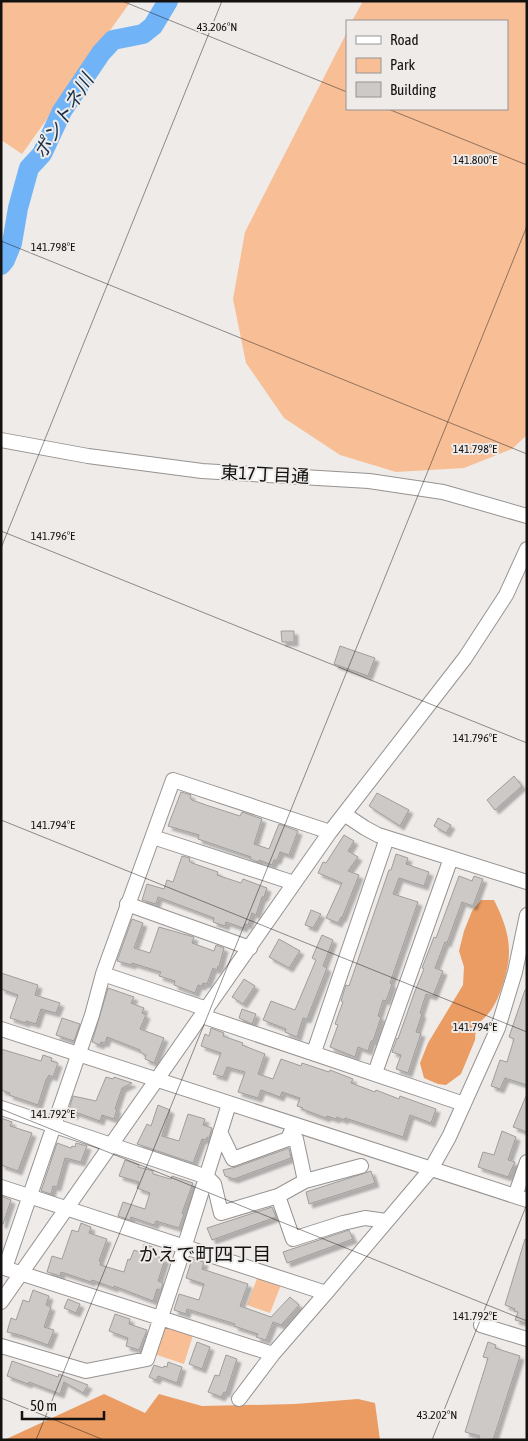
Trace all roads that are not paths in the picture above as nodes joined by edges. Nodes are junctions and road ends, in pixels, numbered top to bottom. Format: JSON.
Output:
{"nodes":[{"id":1,"x":1,"y":440,"type":"edge"},
{"id":2,"x":527,"y":516,"type":"edge"},
{"id":3,"x":527,"y":549,"type":"edge"},
{"id":4,"x":344,"y":814,"type":"junction"},
{"id":5,"x":330,"y":832,"type":"junction"},
{"id":6,"x":153,"y":836,"type":"junction"},
{"id":7,"x":387,"y":838,"type":"junction"},
{"id":8,"x":451,"y":858,"type":"junction"},
{"id":9,"x":527,"y":882,"type":"edge"},
{"id":10,"x":294,"y":883,"type":"junction"},
{"id":11,"x":127,"y":904,"type":"junction"},
{"id":12,"x":527,"y":915,"type":"edge"},
{"id":13,"x":250,"y":948,"type":"junction"},
{"id":14,"x":103,"y":974,"type":"junction"},
{"id":15,"x":204,"y":1012,"type":"junction"},
{"id":16,"x":1,"y":1029,"type":"edge"},
{"id":17,"x":314,"y":1052,"type":"junction"},
{"id":18,"x":78,"y":1054,"type":"junction"},
{"id":19,"x":375,"y":1073,"type":"junction"},
{"id":20,"x":157,"y":1080,"type":"junction"},
{"id":21,"x":229,"y":1104,"type":"junction"},
{"id":22,"x":464,"y":1104,"type":"junction"},
{"id":23,"x":1,"y":1108,"type":"edge"},
{"id":24,"x":54,"y":1125,"type":"junction"},
{"id":25,"x":295,"y":1125,"type":"junction"},
{"id":26,"x":220,"y":1132,"type":"junction"},
{"id":27,"x":288,"y":1139,"type":"junction"},
{"id":28,"x":112,"y":1144,"type":"junction"},
{"id":29,"x":527,"y":1162,"type":"edge"},
{"id":30,"x":360,"y":1166,"type":"dead end"},
{"id":31,"x":431,"y":1169,"type":"junction"},
{"id":32,"x":207,"y":1177,"type":"junction"},
{"id":33,"x":306,"y":1181,"type":"junction"},
{"id":34,"x":1,"y":1187,"type":"edge"},
{"id":35,"x":28,"y":1196,"type":"junction"},
{"id":36,"x":278,"y":1196,"type":"junction"},
{"id":37,"x":521,"y":1198,"type":"edge"},
{"id":38,"x":67,"y":1209,"type":"junction"},
{"id":39,"x":386,"y":1222,"type":"junction"},
{"id":40,"x":184,"y":1248,"type":"junction"},
{"id":41,"x":3,"y":1267,"type":"edge"},
{"id":42,"x":21,"y":1274,"type":"junction"},
{"id":43,"x":326,"y":1294,"type":"junction"},
{"id":44,"x":1,"y":1302,"type":"edge"},
{"id":45,"x":161,"y":1319,"type":"junction"},
{"id":46,"x":481,"y":1325,"type":"dead end"},
{"id":47,"x":527,"y":1339,"type":"edge"},
{"id":48,"x":1,"y":1346,"type":"edge"},
{"id":49,"x":273,"y":1354,"type":"junction"},
{"id":50,"x":239,"y":1399,"type":"dead end"}],
"edges":[{"from":1,"to":2,"type":"street","name":"東17丁目通"},
{"from":3,"to":4,"type":"street"},
{"from":4,"to":5,"type":"street"},
{"from":4,"to":7,"type":"street"},
{"from":5,"to":6,"type":"street"},
{"from":5,"to":10,"type":"street"},
{"from":6,"to":10,"type":"street"},
{"from":6,"to":11,"type":"street"},
{"from":7,"to":8,"type":"street"},
{"from":7,"to":17,"type":"street"},
{"from":8,"to":9,"type":"street"},
{"from":8,"to":19,"type":"street"},
{"from":10,"to":13,"type":"street"},
{"from":11,"to":13,"type":"street"},
{"from":11,"to":14,"type":"street"},
{"from":12,"to":22,"type":"street"},
{"from":13,"to":15,"type":"street"},
{"from":14,"to":15,"type":"street"},
{"from":14,"to":18,"type":"street"},
{"from":15,"to":17,"type":"street"},
{"from":15,"to":20,"type":"street"},
{"from":16,"to":18,"type":"street"},
{"from":17,"to":19,"type":"street"},
{"from":18,"to":20,"type":"street"},
{"from":18,"to":24,"type":"street"},
{"from":19,"to":22,"type":"street"},
{"from":20,"to":21,"type":"street"},
{"from":20,"to":28,"type":"street"},
{"from":21,"to":25,"type":"street"},
{"from":21,"to":26,"type":"street"},
{"from":22,"to":31,"type":"street"},
{"from":23,"to":24,"type":"street"},
{"from":24,"to":28,"type":"street"},
{"from":24,"to":35,"type":"street"},
{"from":25,"to":27,"type":"street"},
{"from":25,"to":31,"type":"street"},
{"from":26,"to":27,"type":"street"},
{"from":26,"to":32,"type":"street"},
{"from":27,"to":33,"type":"street"},
{"from":28,"to":32,"type":"street"},
{"from":28,"to":38,"type":"street"},
{"from":29,"to":37,"type":"street"},
{"from":30,"to":33,"type":"street"},
{"from":31,"to":37,"type":"street"},
{"from":31,"to":39,"type":"street"},
{"from":32,"to":36,"type":"street"},
{"from":32,"to":40,"type":"street"},
{"from":33,"to":36,"type":"street"},
{"from":34,"to":35,"type":"street"},
{"from":35,"to":38,"type":"street"},
{"from":35,"to":41,"type":"street"},
{"from":36,"to":39,"type":"street"},
{"from":38,"to":40,"type":"street"},
{"from":38,"to":42,"type":"street"},
{"from":39,"to":43,"type":"street"},
{"from":40,"to":43,"type":"street"},
{"from":40,"to":45,"type":"street"},
{"from":41,"to":42,"type":"street"},
{"from":42,"to":44,"type":"street"},
{"from":42,"to":45,"type":"street"},
{"from":43,"to":49,"type":"street"},
{"from":45,"to":48,"type":"street"},
{"from":45,"to":49,"type":"street"},
{"from":46,"to":47,"type":"street"},
{"from":49,"to":50,"type":"street"}]}
